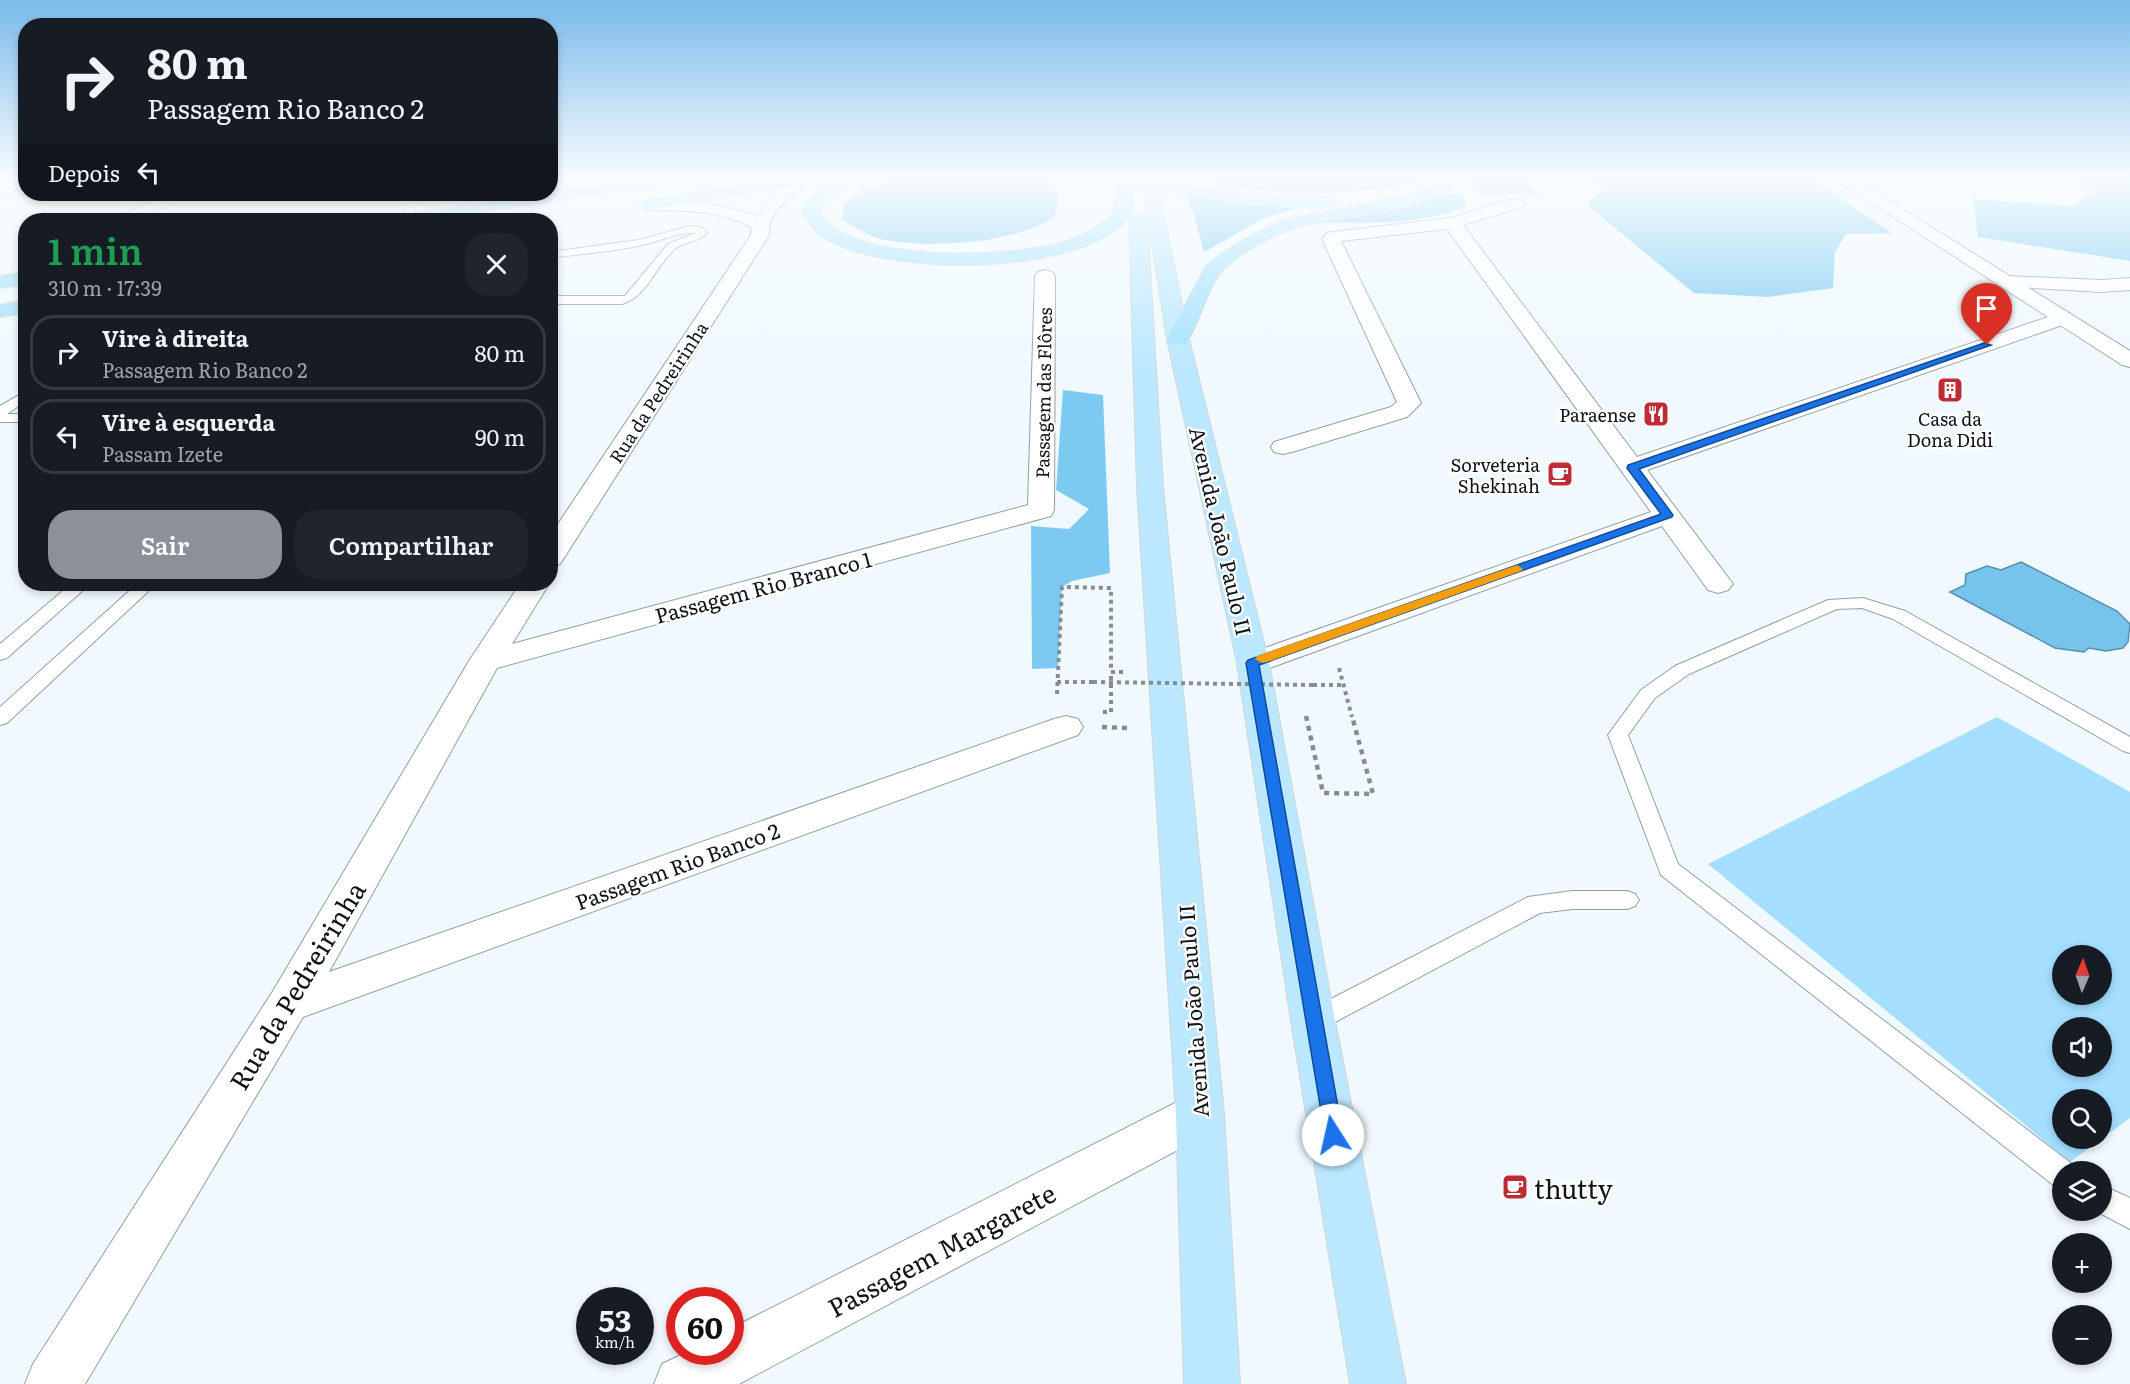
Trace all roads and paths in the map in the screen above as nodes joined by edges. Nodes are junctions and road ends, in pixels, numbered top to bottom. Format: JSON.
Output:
{"nodes":[{"id":1,"x":641,"y":242,"type":"edge"},
{"id":2,"x":685,"y":242,"type":"edge"},
{"id":3,"x":756,"y":242,"type":"edge"},
{"id":4,"x":848,"y":242,"type":"edge"},
{"id":5,"x":1080,"y":242,"type":"edge"},
{"id":6,"x":1140,"y":242,"type":"edge"},
{"id":7,"x":1160,"y":242,"type":"edge"},
{"id":8,"x":1252,"y":242,"type":"edge"},
{"id":9,"x":1332,"y":242,"type":"edge"},
{"id":10,"x":1466,"y":242,"type":"edge"},
{"id":11,"x":1943,"y":242,"type":"edge"},
{"id":12,"x":558,"y":254,"type":"edge"},
{"id":13,"x":1045,"y":276,"type":"dead end"},
{"id":14,"x":2007,"y":282,"type":"junction"},
{"id":15,"x":2130,"y":284,"type":"edge"},
{"id":16,"x":558,"y":300,"type":"edge"},
{"id":17,"x":18,"y":308,"type":"edge"},
{"id":18,"x":0,"y":311,"type":"edge"},
{"id":19,"x":2064,"y":318,"type":"junction"},
{"id":20,"x":1178,"y":339,"type":"junction"},
{"id":21,"x":2130,"y":360,"type":"edge"},
{"id":22,"x":18,"y":400,"type":"edge"},
{"id":23,"x":0,"y":412,"type":"edge"},
{"id":24,"x":0,"y":418,"type":"edge"},
{"id":25,"x":18,"y":418,"type":"edge"},
{"id":26,"x":1283,"y":447,"type":"dead end"},
{"id":27,"x":1632,"y":468,"type":"junction"},
{"id":28,"x":1041,"y":510,"type":"joint"},
{"id":29,"x":1668,"y":515,"type":"junction"},
{"id":30,"x":558,"y":546,"type":"edge"},
{"id":31,"x":1718,"y":584,"type":"dead end"},
{"id":32,"x":73,"y":591,"type":"edge"},
{"id":33,"x":139,"y":591,"type":"edge"},
{"id":34,"x":530,"y":591,"type":"edge"},
{"id":35,"x":0,"y":654,"type":"edge"},
{"id":36,"x":485,"y":661,"type":"junction"},
{"id":37,"x":1252,"y":663,"type":"junction"},
{"id":38,"x":1338,"y":663,"type":"dead end"},
{"id":39,"x":1111,"y":672,"type":"dead end"},
{"id":40,"x":1344,"y":685,"type":"junction"},
{"id":41,"x":1305,"y":710,"type":"dead end"},
{"id":42,"x":0,"y":718,"type":"edge"},
{"id":43,"x":1066,"y":727,"type":"joint"},
{"id":44,"x":1171,"y":728,"type":"junction"},
{"id":45,"x":2130,"y":746,"type":"edge"},
{"id":46,"x":1627,"y":900,"type":"dead end"},
{"id":47,"x":288,"y":1004,"type":"junction"},
{"id":48,"x":1313,"y":1021,"type":"junction"},
{"id":49,"x":1200,"y":1114,"type":"junction"},
{"id":50,"x":2052,"y":1166,"type":"edge"},
{"id":51,"x":2112,"y":1204,"type":"edge"},
{"id":52,"x":2130,"y":1214,"type":"edge"},
{"id":53,"x":53,"y":1384,"type":"edge"},
{"id":54,"x":682,"y":1384,"type":"edge"},
{"id":55,"x":1212,"y":1384,"type":"edge"},
{"id":56,"x":1378,"y":1384,"type":"edge"}],
"edges":[{"from":1,"to":12,"type":"lane"},
{"from":2,"to":16,"type":"lane"},
{"from":3,"to":30,"type":"street","name":"Rua da Pedreirinha"},
{"from":4,"to":5,"type":"highway"},
{"from":6,"to":44,"type":"main road","name":"Avenida João Paulo II"},
{"from":7,"to":20,"type":"main road","name":"Avenida João Paulo II"},
{"from":8,"to":20,"type":"highway"},
{"from":9,"to":26,"type":"street"},
{"from":10,"to":27,"type":"street"},
{"from":11,"to":14,"type":"street"},
{"from":13,"to":28,"type":"street","name":"Passagem das Flôres"},
{"from":14,"to":15,"type":"street"},
{"from":14,"to":19,"type":"street"},
{"from":17,"to":18,"type":"highway"},
{"from":19,"to":21,"type":"street"},
{"from":19,"to":27,"type":"street"},
{"from":20,"to":37,"type":"main road","name":"Avenida João Paulo II"},
{"from":22,"to":23,"type":"lane"},
{"from":24,"to":25,"type":"lane"},
{"from":27,"to":29,"type":"street"},
{"from":28,"to":36,"type":"street","name":"Passagem Rio Branco 1"},
{"from":29,"to":31,"type":"street"},
{"from":29,"to":37,"type":"street"},
{"from":32,"to":35,"type":"lane"},
{"from":33,"to":42,"type":"lane"},
{"from":34,"to":36,"type":"street","name":"Rua da Pedreirinha"},
{"from":36,"to":47,"type":"street","name":"Rua da Pedreirinha"},
{"from":37,"to":48,"type":"main road","name":"Avenida João Paulo II"},
{"from":38,"to":40,"type":"path"},
{"from":39,"to":40,"type":"path","bridge":true},
{"from":40,"to":41,"type":"path"},
{"from":43,"to":44,"type":"path"},
{"from":43,"to":47,"type":"street","name":"Passagem Rio Banco 2"},
{"from":44,"to":49,"type":"main road","name":"Avenida João Paulo II"},
{"from":45,"to":50,"type":"lane"},
{"from":46,"to":48,"type":"lane"},
{"from":47,"to":53,"type":"street","name":"Rua da Pedreirinha"},
{"from":48,"to":56,"type":"main road","name":"Avenida João Paulo II"},
{"from":49,"to":54,"type":"street","name":"Passagem Margarete"},
{"from":49,"to":55,"type":"main road","name":"Avenida João Paulo II"},
{"from":51,"to":52,"type":"lane"}]}
